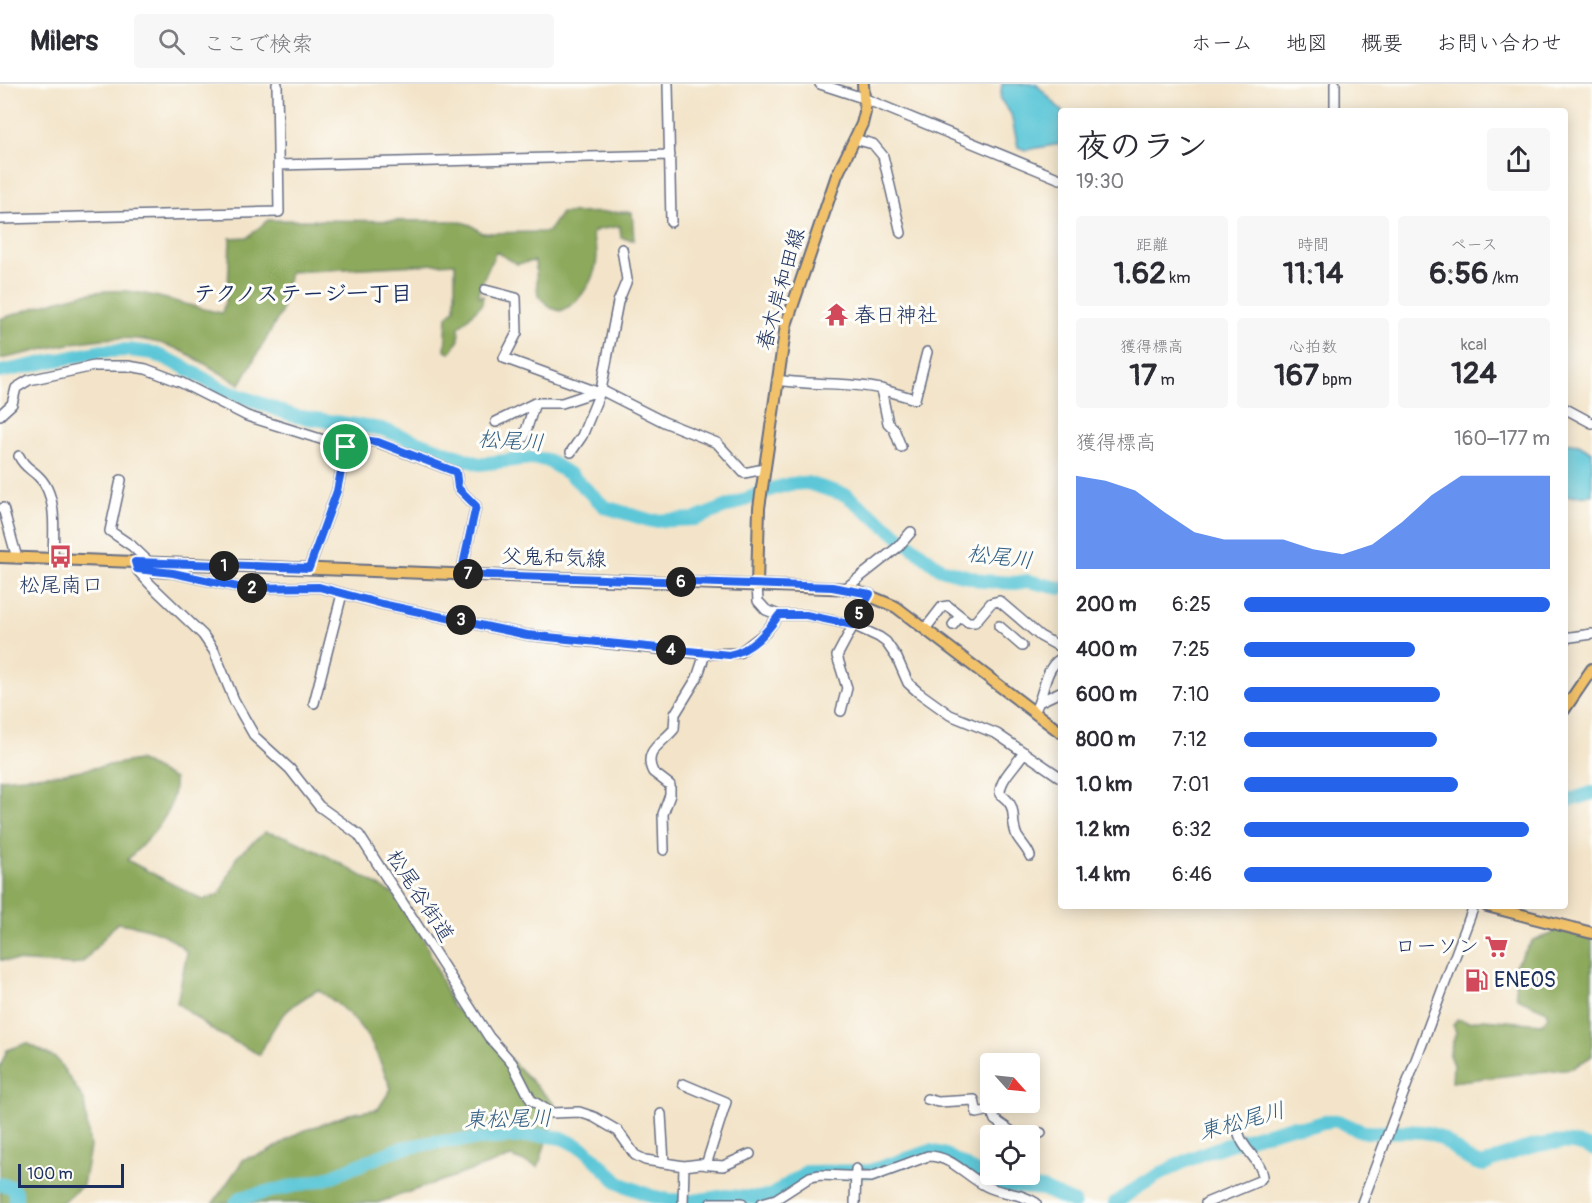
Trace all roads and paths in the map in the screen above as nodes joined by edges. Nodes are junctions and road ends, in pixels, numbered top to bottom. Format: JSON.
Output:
{"nodes":[{"id":1,"x":277,"y":84,"type":"edge"},
{"id":2,"x":668,"y":84,"type":"edge"},
{"id":3,"x":820,"y":84,"type":"edge"},
{"id":4,"x":862,"y":84,"type":"edge"},
{"id":5,"x":1335,"y":84,"type":"edge"},
{"id":6,"x":863,"y":98,"type":"junction"},
{"id":7,"x":1335,"y":108,"type":"edge"},
{"id":8,"x":854,"y":139,"type":"junction"},
{"id":9,"x":670,"y":154,"type":"junction"},
{"id":10,"x":278,"y":165,"type":"junction"},
{"id":11,"x":1058,"y":179,"type":"edge"},
{"id":12,"x":0,"y":219,"type":"edge"},
{"id":13,"x":670,"y":222,"type":"dead end"},
{"id":14,"x":901,"y":232,"type":"dead end"},
{"id":15,"x":622,"y":249,"type":"dead end"},
{"id":16,"x":485,"y":290,"type":"dead end"},
{"id":17,"x":927,"y":352,"type":"dead end"},
{"id":18,"x":777,"y":380,"type":"junction"},
{"id":19,"x":881,"y":389,"type":"junction"},
{"id":20,"x":599,"y":391,"type":"junction"},
{"id":21,"x":536,"y":403,"type":"junction"},
{"id":22,"x":1568,"y":410,"type":"edge"},
{"id":23,"x":0,"y":415,"type":"edge"},
{"id":24,"x":496,"y":422,"type":"dead end"},
{"id":25,"x":1592,"y":423,"type":"edge"},
{"id":26,"x":524,"y":437,"type":"dead end"},
{"id":27,"x":346,"y":447,"type":"junction"},
{"id":28,"x":901,"y":447,"type":"dead end"},
{"id":29,"x":571,"y":452,"type":"dead end"},
{"id":30,"x":19,"y":456,"type":"dead end"},
{"id":31,"x":764,"y":473,"type":"junction"},
{"id":32,"x":121,"y":480,"type":"dead end"},
{"id":33,"x":3,"y":508,"type":"dead end"},
{"id":34,"x":910,"y":533,"type":"dead end"},
{"id":35,"x":0,"y":557,"type":"edge"},
{"id":36,"x":17,"y":558,"type":"junction"},
{"id":37,"x":53,"y":560,"type":"junction"},
{"id":38,"x":150,"y":563,"type":"junction"},
{"id":39,"x":137,"y":567,"type":"junction"},
{"id":40,"x":309,"y":568,"type":"junction"},
{"id":41,"x":461,"y":574,"type":"junction"},
{"id":42,"x":757,"y":585,"type":"junction"},
{"id":43,"x":846,"y":588,"type":"junction"},
{"id":44,"x":342,"y":594,"type":"junction"},
{"id":45,"x":870,"y":594,"type":"junction"},
{"id":46,"x":779,"y":615,"type":"junction"},
{"id":47,"x":960,"y":616,"type":"junction"},
{"id":48,"x":1023,"y":622,"type":"junction"},
{"id":49,"x":853,"y":625,"type":"junction"},
{"id":50,"x":953,"y":625,"type":"dead end"},
{"id":51,"x":999,"y":626,"type":"dead end"},
{"id":52,"x":925,"y":629,"type":"junction"},
{"id":53,"x":1592,"y":634,"type":"edge"},
{"id":54,"x":1011,"y":635,"type":"junction"},
{"id":55,"x":1568,"y":637,"type":"edge"},
{"id":56,"x":1022,"y":646,"type":"dead end"},
{"id":57,"x":1058,"y":646,"type":"edge"},
{"id":58,"x":705,"y":654,"type":"junction"},
{"id":59,"x":1058,"y":660,"type":"edge"},
{"id":60,"x":1592,"y":669,"type":"edge"},
{"id":61,"x":1058,"y":693,"type":"edge"},
{"id":62,"x":1041,"y":701,"type":"junction"},
{"id":63,"x":315,"y":703,"type":"dead end"},
{"id":64,"x":1568,"y":705,"type":"edge"},
{"id":65,"x":841,"y":711,"type":"dead end"},
{"id":66,"x":1034,"y":712,"type":"junction"},
{"id":67,"x":1058,"y":730,"type":"edge"},
{"id":68,"x":1024,"y":752,"type":"junction"},
{"id":69,"x":1058,"y":772,"type":"edge"},
{"id":70,"x":664,"y":850,"type":"dead end"},
{"id":71,"x":1030,"y":856,"type":"dead end"},
{"id":72,"x":1473,"y":909,"type":"edge"},
{"id":73,"x":1499,"y":909,"type":"edge"},
{"id":74,"x":1592,"y":933,"type":"edge"},
{"id":75,"x":683,"y":1084,"type":"dead end"},
{"id":76,"x":927,"y":1099,"type":"dead end"},
{"id":77,"x":661,"y":1114,"type":"dead end"},
{"id":78,"x":1002,"y":1125,"type":"edge"},
{"id":79,"x":1239,"y":1134,"type":"dead end"},
{"id":80,"x":750,"y":1154,"type":"dead end"},
{"id":81,"x":664,"y":1163,"type":"junction"},
{"id":82,"x":706,"y":1165,"type":"junction"},
{"id":83,"x":684,"y":1166,"type":"junction"},
{"id":84,"x":856,"y":1174,"type":"junction"},
{"id":85,"x":684,"y":1203,"type":"edge"},
{"id":86,"x":711,"y":1203,"type":"edge"},
{"id":87,"x":742,"y":1203,"type":"edge"},
{"id":88,"x":762,"y":1203,"type":"edge"},
{"id":89,"x":855,"y":1203,"type":"edge"},
{"id":90,"x":1036,"y":1203,"type":"edge"},
{"id":91,"x":1206,"y":1203,"type":"edge"},
{"id":92,"x":1362,"y":1203,"type":"edge"}],
"edges":[{"from":1,"to":10,"type":"street"},
{"from":2,"to":9,"type":"street"},
{"from":3,"to":6,"type":"street"},
{"from":4,"to":6,"type":"main road","name":"春木岸和田線"},
{"from":5,"to":7,"type":"street"},
{"from":6,"to":8,"type":"main road","name":"春木岸和田線"},
{"from":6,"to":11,"type":"street"},
{"from":8,"to":14,"type":"street"},
{"from":8,"to":18,"type":"main road","name":"春木岸和田線"},
{"from":9,"to":10,"type":"street"},
{"from":9,"to":13,"type":"street"},
{"from":10,"to":12,"type":"street"},
{"from":15,"to":20,"type":"street"},
{"from":16,"to":20,"type":"street"},
{"from":17,"to":19,"type":"street"},
{"from":18,"to":19,"type":"street"},
{"from":18,"to":31,"type":"main road","name":"春木岸和田線"},
{"from":19,"to":28,"type":"street"},
{"from":20,"to":21,"type":"street"},
{"from":20,"to":29,"type":"street"},
{"from":20,"to":31,"type":"street"},
{"from":21,"to":24,"type":"street"},
{"from":21,"to":26,"type":"street"},
{"from":22,"to":25,"type":"street"},
{"from":23,"to":27,"type":"street"},
{"from":27,"to":40,"type":"street"},
{"from":27,"to":41,"type":"street"},
{"from":30,"to":37,"type":"street"},
{"from":31,"to":42,"type":"main road","name":"春木岸和田線"},
{"from":32,"to":38,"type":"street"},
{"from":33,"to":36,"type":"street"},
{"from":34,"to":43,"type":"street"},
{"from":35,"to":36,"type":"main road","name":"父鬼和気線"},
{"from":36,"to":37,"type":"main road","name":"父鬼和気線"},
{"from":37,"to":39,"type":"main road","name":"父鬼和気線"},
{"from":38,"to":39,"type":"main road","name":"父鬼和気線"},
{"from":38,"to":40,"type":"main road","name":"父鬼和気線"},
{"from":39,"to":44,"type":"street"},
{"from":39,"to":81,"type":"street","name":"松尾谷街道"},
{"from":40,"to":41,"type":"main road","name":"父鬼和気線"},
{"from":41,"to":42,"type":"main road","name":"父鬼和気線"},
{"from":42,"to":43,"type":"main road","name":"父鬼和気線"},
{"from":42,"to":46,"type":"street"},
{"from":43,"to":45,"type":"main road","name":"父鬼和気線"},
{"from":44,"to":58,"type":"street"},
{"from":44,"to":63,"type":"street"},
{"from":45,"to":49,"type":"street"},
{"from":45,"to":52,"type":"main road","name":"父鬼和気線"},
{"from":46,"to":49,"type":"street"},
{"from":46,"to":58,"type":"street"},
{"from":47,"to":48,"type":"street"},
{"from":47,"to":50,"type":"street"},
{"from":47,"to":52,"type":"street"},
{"from":48,"to":54,"type":"street"},
{"from":48,"to":57,"type":"street"},
{"from":49,"to":65,"type":"street"},
{"from":49,"to":68,"type":"street"},
{"from":51,"to":54,"type":"street"},
{"from":52,"to":66,"type":"main road","name":"父鬼和気線"},
{"from":53,"to":55,"type":"street"},
{"from":54,"to":56,"type":"street"},
{"from":58,"to":70,"type":"street"},
{"from":59,"to":62,"type":"street"},
{"from":60,"to":64,"type":"main road"},
{"from":61,"to":62,"type":"street"},
{"from":62,"to":66,"type":"street"},
{"from":66,"to":67,"type":"main road","name":"父鬼和気線"},
{"from":68,"to":69,"type":"street"},
{"from":68,"to":71,"type":"street"},
{"from":72,"to":92,"type":"street"},
{"from":73,"to":74,"type":"main road"},
{"from":75,"to":82,"type":"street"},
{"from":76,"to":78,"type":"street"},
{"from":77,"to":81,"type":"street"},
{"from":79,"to":91,"type":"street"},
{"from":80,"to":82,"type":"street","name":"松尾谷街道"},
{"from":81,"to":83,"type":"street","name":"松尾谷街道"},
{"from":82,"to":83,"type":"street","name":"松尾谷街道"},
{"from":83,"to":85,"type":"street"},
{"from":84,"to":88,"type":"street"},
{"from":84,"to":89,"type":"street"},
{"from":84,"to":90,"type":"street"},
{"from":86,"to":87,"type":"street"}]}
